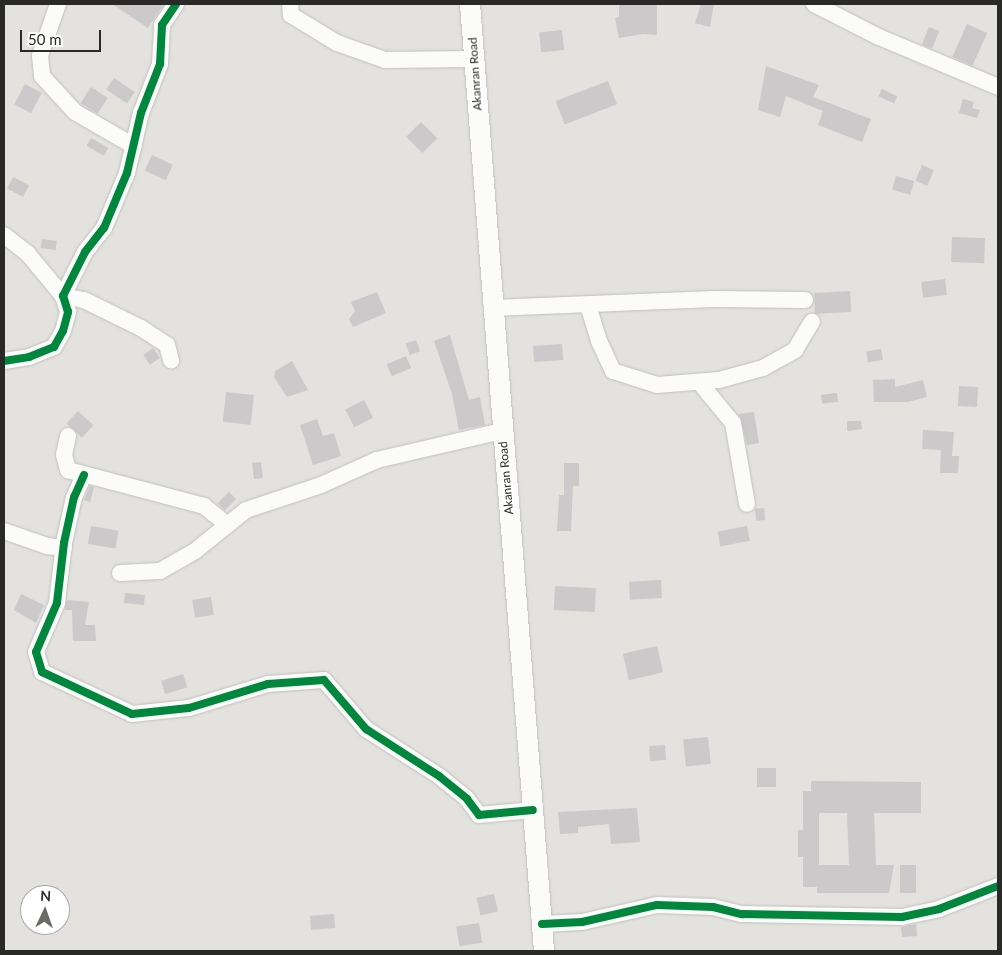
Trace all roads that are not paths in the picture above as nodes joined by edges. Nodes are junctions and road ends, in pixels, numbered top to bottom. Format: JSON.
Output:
{"nodes":[{"id":1,"x":58,"y":4,"type":"edge"},
{"id":2,"x":176,"y":4,"type":"edge"},
{"id":3,"x":290,"y":4,"type":"edge"},
{"id":4,"x":470,"y":4,"type":"edge"},
{"id":5,"x":814,"y":4,"type":"edge"},
{"id":6,"x":474,"y":59,"type":"junction"},
{"id":7,"x":998,"y":87,"type":"edge"},
{"id":8,"x":134,"y":146,"type":"junction"},
{"id":9,"x":4,"y":235,"type":"edge"},
{"id":10,"x":63,"y":296,"type":"junction"},
{"id":11,"x":805,"y":300,"type":"dead end"},
{"id":12,"x":588,"y":305,"type":"junction"},
{"id":13,"x":492,"y":308,"type":"junction"},
{"id":14,"x":812,"y":322,"type":"dead end"},
{"id":15,"x":171,"y":360,"type":"dead end"},
{"id":16,"x":4,"y":361,"type":"edge"},
{"id":17,"x":699,"y":382,"type":"junction"},
{"id":18,"x":502,"y":431,"type":"junction"},
{"id":19,"x":68,"y":436,"type":"dead end"},
{"id":20,"x":84,"y":475,"type":"junction"},
{"id":21,"x":747,"y":504,"type":"dead end"},
{"id":22,"x":226,"y":524,"type":"junction"},
{"id":23,"x":4,"y":531,"type":"edge"},
{"id":24,"x":64,"y":548,"type":"junction"},
{"id":25,"x":120,"y":573,"type":"dead end"},
{"id":26,"x":533,"y":810,"type":"junction"},
{"id":27,"x":998,"y":886,"type":"edge"},
{"id":28,"x":542,"y":924,"type":"junction"},
{"id":29,"x":544,"y":951,"type":"edge"}],
"edges":[{"from":1,"to":8,"type":"street"},
{"from":2,"to":8,"type":"street"},
{"from":3,"to":6,"type":"street"},
{"from":4,"to":6,"type":"main road","name":"Akanran Road"},
{"from":5,"to":7,"type":"street"},
{"from":6,"to":13,"type":"main road","name":"Akanran Road"},
{"from":8,"to":10,"type":"street"},
{"from":9,"to":10,"type":"street"},
{"from":10,"to":15,"type":"street"},
{"from":10,"to":16,"type":"street"},
{"from":11,"to":12,"type":"street"},
{"from":12,"to":13,"type":"street"},
{"from":12,"to":17,"type":"street"},
{"from":13,"to":18,"type":"main road","name":"Akanran Road"},
{"from":14,"to":17,"type":"street"},
{"from":17,"to":21,"type":"street"},
{"from":18,"to":22,"type":"street"},
{"from":18,"to":26,"type":"main road","name":"Akanran Road"},
{"from":19,"to":20,"type":"street"},
{"from":20,"to":22,"type":"street"},
{"from":20,"to":24,"type":"street"},
{"from":22,"to":25,"type":"street"},
{"from":23,"to":24,"type":"street"},
{"from":24,"to":26,"type":"street"},
{"from":26,"to":28,"type":"main road","name":"Akanran Road"},
{"from":27,"to":28,"type":"street"},
{"from":28,"to":29,"type":"main road","name":"Akanran Road"}]}
